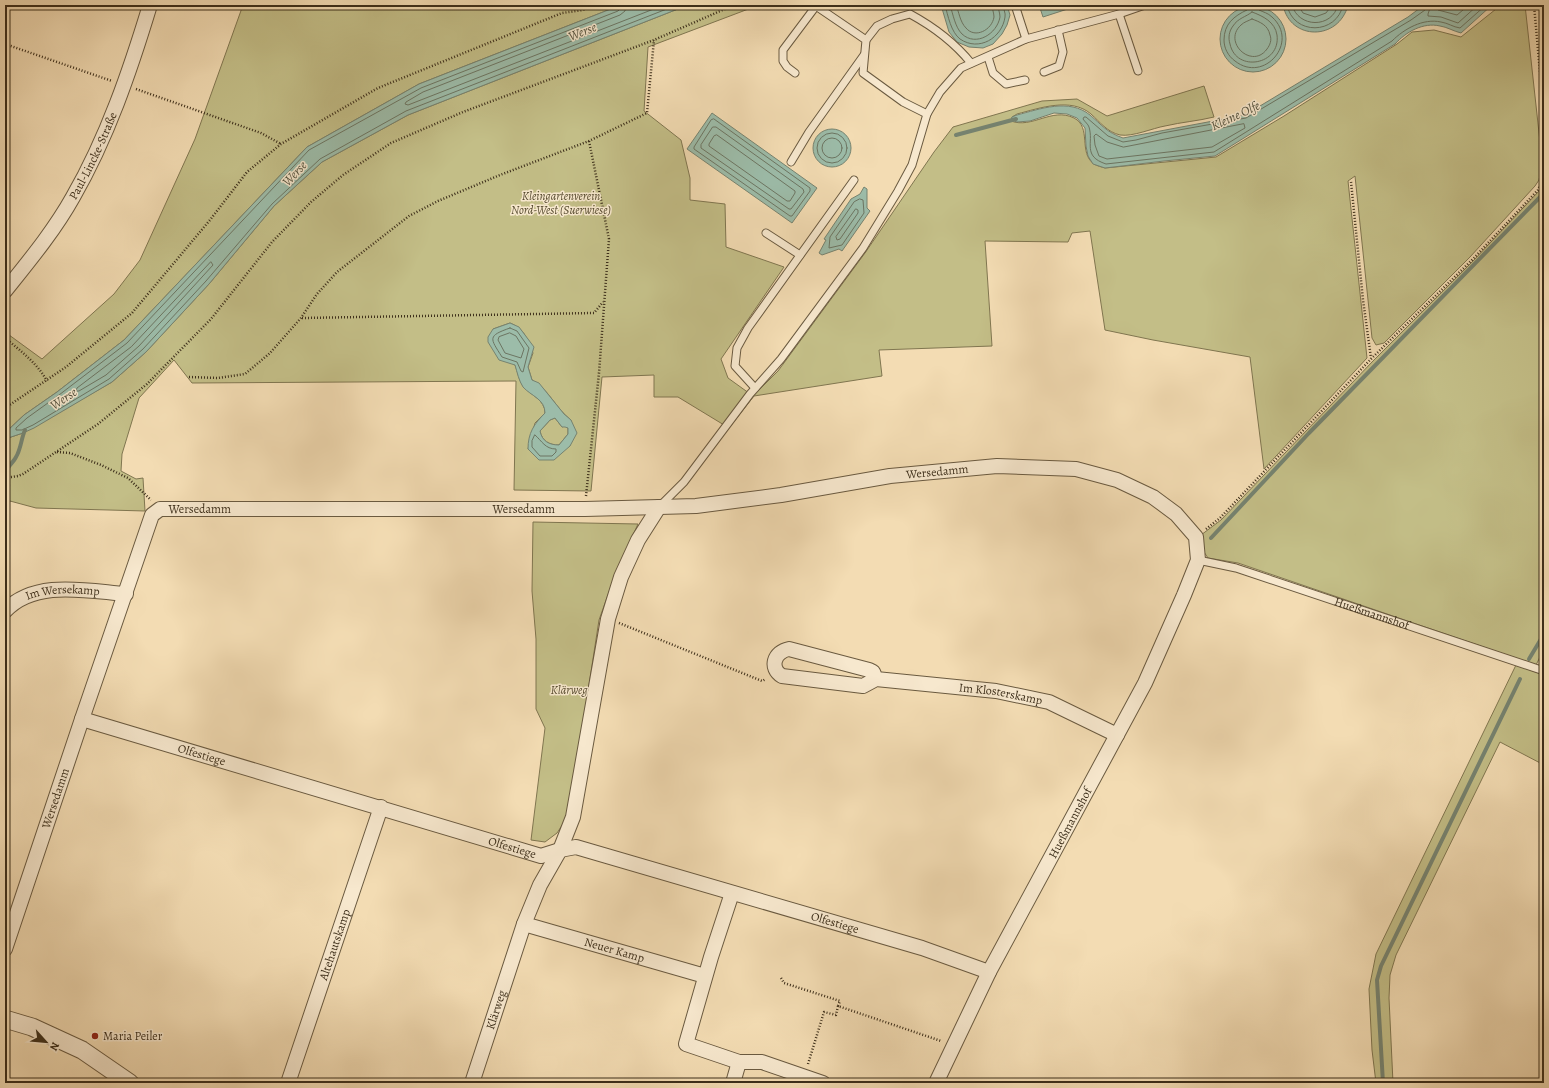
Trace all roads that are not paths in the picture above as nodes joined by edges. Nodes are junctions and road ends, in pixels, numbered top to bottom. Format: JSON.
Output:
{"nodes":[{"id":1,"x":150,"y":5,"type":"edge"},
{"id":2,"x":1015,"y":5,"type":"edge"},
{"id":3,"x":1145,"y":5,"type":"edge"},
{"id":4,"x":1119,"y":14,"type":"junction"},
{"id":5,"x":1058,"y":30,"type":"junction"},
{"id":6,"x":1026,"y":39,"type":"junction"},
{"id":7,"x":866,"y":40,"type":"junction"},
{"id":8,"x":865,"y":54,"type":"junction"},
{"id":9,"x":988,"y":57,"type":"junction"},
{"id":10,"x":971,"y":63,"type":"junction"},
{"id":11,"x":1138,"y":71,"type":"dead end"},
{"id":12,"x":1044,"y":72,"type":"dead end"},
{"id":13,"x":795,"y":73,"type":"dead end"},
{"id":14,"x":1025,"y":80,"type":"dead end"},
{"id":15,"x":927,"y":114,"type":"junction"},
{"id":16,"x":791,"y":162,"type":"dead end"},
{"id":17,"x":854,"y":180,"type":"dead end"},
{"id":18,"x":766,"y":233,"type":"dead end"},
{"id":19,"x":800,"y":255,"type":"junction"},
{"id":20,"x":5,"y":291,"type":"edge"},
{"id":21,"x":752,"y":391,"type":"junction"},
{"id":22,"x":659,"y":507,"type":"junction"},
{"id":23,"x":1196,"y":537,"type":"joint"},
{"id":24,"x":1198,"y":560,"type":"junction"},
{"id":25,"x":126,"y":594,"type":"junction"},
{"id":26,"x":5,"y":611,"type":"edge"},
{"id":27,"x":1544,"y":671,"type":"edge"},
{"id":28,"x":876,"y":679,"type":"junction"},
{"id":29,"x":82,"y":719,"type":"junction"},
{"id":30,"x":1117,"y":735,"type":"junction"},
{"id":31,"x":381,"y":807,"type":"junction"},
{"id":32,"x":560,"y":850,"type":"junction"},
{"id":33,"x":732,"y":893,"type":"junction"},
{"id":34,"x":524,"y":924,"type":"junction"},
{"id":35,"x":5,"y":949,"type":"edge"},
{"id":36,"x":989,"y":972,"type":"junction"},
{"id":37,"x":705,"y":976,"type":"junction"},
{"id":38,"x":5,"y":1019,"type":"edge"},
{"id":39,"x":739,"y":1062,"type":"junction"},
{"id":40,"x":128,"y":1082,"type":"edge"},
{"id":41,"x":288,"y":1083,"type":"edge"},
{"id":42,"x":472,"y":1083,"type":"edge"},
{"id":43,"x":733,"y":1083,"type":"edge"},
{"id":44,"x":823,"y":1083,"type":"edge"},
{"id":45,"x":936,"y":1083,"type":"edge"}],
"edges":[{"from":1,"to":20,"type":"street","name":"Paul-Lincke-Straße"},
{"from":2,"to":6,"type":"lane"},
{"from":3,"to":4,"type":"lane"},
{"from":4,"to":5,"type":"lane"},
{"from":4,"to":11,"type":"lane"},
{"from":5,"to":6,"type":"lane"},
{"from":5,"to":12,"type":"lane"},
{"from":6,"to":9,"type":"lane"},
{"from":7,"to":8,"type":"lane"},
{"from":7,"to":10,"type":"lane"},
{"from":7,"to":13,"type":"lane"},
{"from":8,"to":15,"type":"lane"},
{"from":8,"to":16,"type":"lane"},
{"from":9,"to":10,"type":"lane"},
{"from":9,"to":14,"type":"lane"},
{"from":10,"to":15,"type":"lane"},
{"from":15,"to":21,"type":"lane"},
{"from":17,"to":19,"type":"lane"},
{"from":18,"to":19,"type":"lane"},
{"from":19,"to":21,"type":"lane"},
{"from":21,"to":22,"type":"lane"},
{"from":22,"to":23,"type":"street","name":"Wersedamm"},
{"from":22,"to":25,"type":"street","name":"Wersedamm"},
{"from":22,"to":32,"type":"street","name":"Klärweg"},
{"from":23,"to":24,"type":"street","name":"Hueßmannshof"},
{"from":24,"to":27,"type":"lane","name":"Hueßmannshof"},
{"from":24,"to":30,"type":"street","name":"Hueßmannshof"},
{"from":25,"to":26,"type":"street","name":"Im Wersekamp"},
{"from":25,"to":29,"type":"street","name":"Wersedamm"},
{"from":28,"to":28,"type":"street","name":"Im Klosterskamp"},
{"from":28,"to":30,"type":"street","name":"Im Klosterskamp"},
{"from":29,"to":31,"type":"street","name":"Olfestiege"},
{"from":29,"to":35,"type":"street","name":"Wersedamm"},
{"from":30,"to":36,"type":"street","name":"Hueßmannshof"},
{"from":31,"to":32,"type":"street","name":"Olfestiege"},
{"from":31,"to":41,"type":"street","name":"Altehautskamp"},
{"from":32,"to":33,"type":"street","name":"Olfestiege"},
{"from":32,"to":34,"type":"street","name":"Klärweg"},
{"from":33,"to":36,"type":"street","name":"Olfestiege"},
{"from":33,"to":37,"type":"street"},
{"from":34,"to":37,"type":"street","name":"Neuer Kamp"},
{"from":34,"to":42,"type":"street","name":"Klärweg"},
{"from":36,"to":45,"type":"street","name":"Hueßmannshof"},
{"from":37,"to":39,"type":"street"},
{"from":38,"to":40,"type":"street"},
{"from":39,"to":43,"type":"street"},
{"from":39,"to":44,"type":"street"}]}
